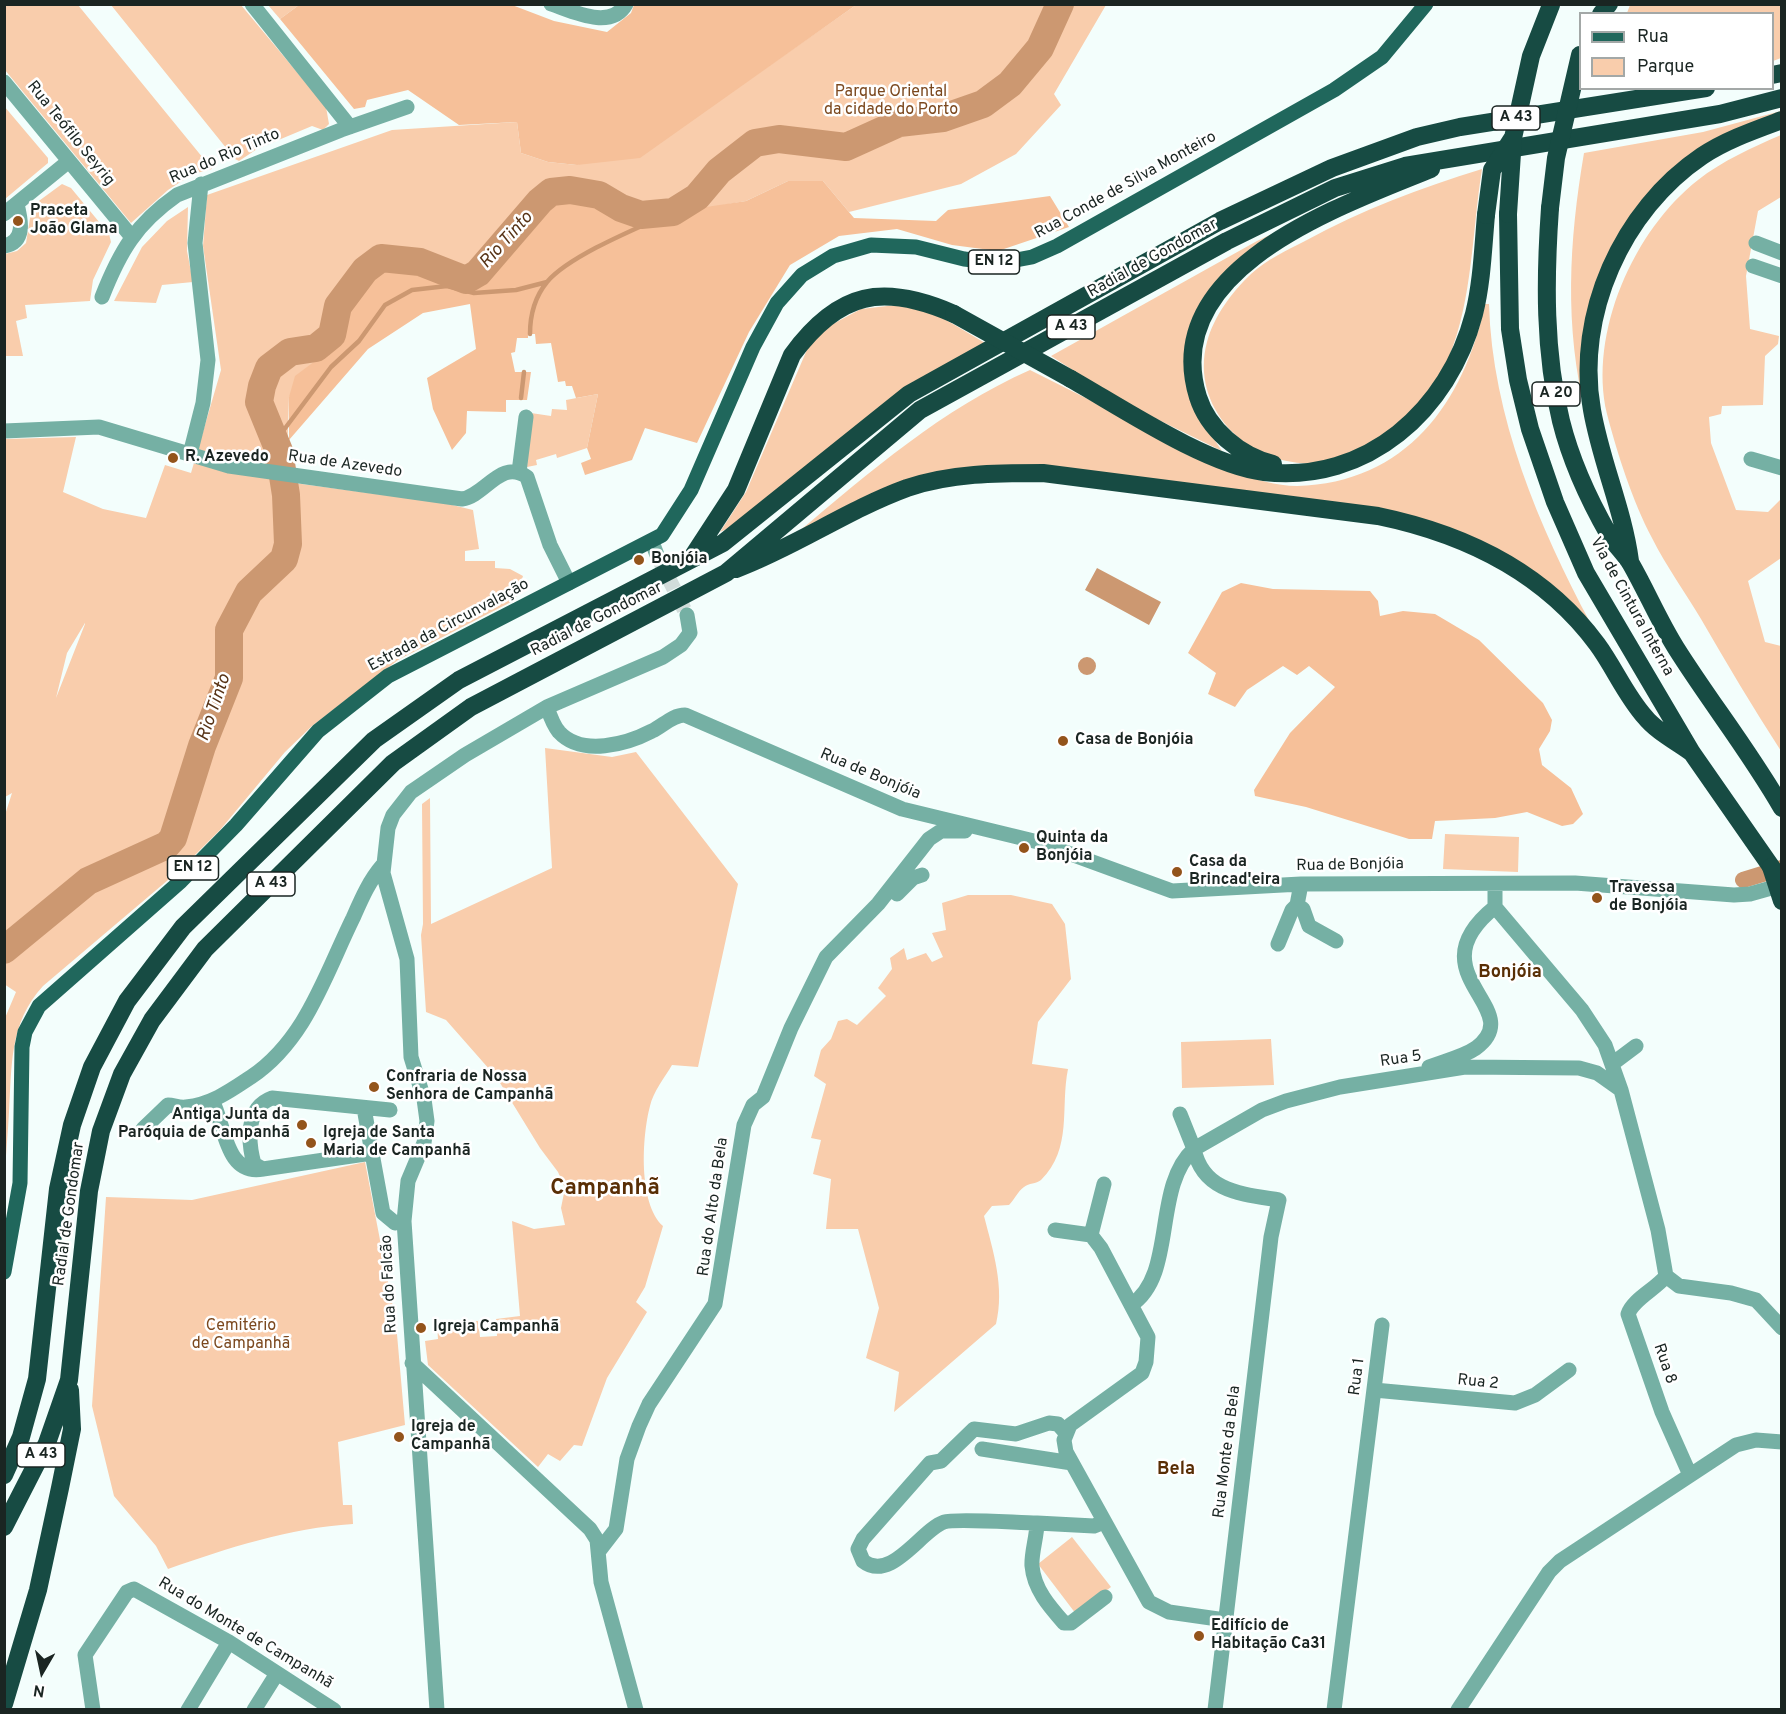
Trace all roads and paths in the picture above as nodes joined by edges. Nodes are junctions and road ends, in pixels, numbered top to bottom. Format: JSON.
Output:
{"nodes":[{"id":1,"x":252,"y":4,"type":"edge"},
{"id":2,"x":550,"y":4,"type":"edge"},
{"id":3,"x":626,"y":4,"type":"edge"},
{"id":4,"x":1426,"y":4,"type":"edge"},
{"id":5,"x":1551,"y":5,"type":"edge"},
{"id":6,"x":1579,"y":63,"type":"edge"},
{"id":7,"x":4,"y":82,"type":"edge"},
{"id":8,"x":1693,"y":90,"type":"edge"},
{"id":9,"x":1782,"y":98,"type":"edge"},
{"id":10,"x":407,"y":107,"type":"dead end"},
{"id":11,"x":1782,"y":120,"type":"edge"},
{"id":12,"x":350,"y":127,"type":"junction"},
{"id":13,"x":1513,"y":138,"type":"junction"},
{"id":14,"x":1458,"y":158,"type":"junction"},
{"id":15,"x":69,"y":161,"type":"junction"},
{"id":16,"x":201,"y":184,"type":"junction"},
{"id":17,"x":10,"y":209,"type":"edge"},
{"id":18,"x":131,"y":236,"type":"junction"},
{"id":19,"x":1756,"y":243,"type":"dead end"},
{"id":20,"x":4,"y":246,"type":"edge"},
{"id":21,"x":1782,"y":253,"type":"edge"},
{"id":22,"x":1753,"y":266,"type":"dead end"},
{"id":23,"x":1782,"y":276,"type":"edge"},
{"id":24,"x":102,"y":297,"type":"dead end"},
{"id":25,"x":526,"y":417,"type":"dead end"},
{"id":26,"x":4,"y":431,"type":"edge"},
{"id":27,"x":190,"y":454,"type":"junction"},
{"id":28,"x":1751,"y":459,"type":"dead end"},
{"id":29,"x":1782,"y":468,"type":"edge"},
{"id":30,"x":1304,"y":471,"type":"junction"},
{"id":31,"x":519,"y":472,"type":"junction"},
{"id":32,"x":654,"y":549,"type":"joint"},
{"id":33,"x":691,"y":559,"type":"junction"},
{"id":34,"x":1630,"y":562,"type":"junction"},
{"id":35,"x":726,"y":573,"type":"junction"},
{"id":36,"x":569,"y":583,"type":"junction"},
{"id":37,"x":687,"y":615,"type":"tunnel mouth"},
{"id":38,"x":547,"y":707,"type":"junction"},
{"id":39,"x":1692,"y":753,"type":"junction"},
{"id":40,"x":1779,"y":800,"type":"edge"},
{"id":41,"x":975,"y":826,"type":"junction"},
{"id":42,"x":382,"y":866,"type":"junction"},
{"id":43,"x":1771,"y":867,"type":"junction"},
{"id":44,"x":922,"y":875,"type":"dead end"},
{"id":45,"x":1301,"y":884,"type":"junction"},
{"id":46,"x":1782,"y":884,"type":"edge"},
{"id":47,"x":1495,"y":885,"type":"junction"},
{"id":48,"x":1782,"y":901,"type":"edge"},
{"id":49,"x":1297,"y":906,"type":"junction"},
{"id":50,"x":1495,"y":907,"type":"junction"},
{"id":51,"x":870,"y":914,"type":"junction"},
{"id":52,"x":1336,"y":941,"type":"dead end"},
{"id":53,"x":1278,"y":944,"type":"dead end"},
{"id":54,"x":1636,"y":1046,"type":"dead end"},
{"id":55,"x":1612,"y":1064,"type":"junction"},
{"id":56,"x":1396,"y":1078,"type":"junction"},
{"id":57,"x":1621,"y":1090,"type":"junction"},
{"id":58,"x":212,"y":1100,"type":"junction"},
{"id":59,"x":364,"y":1108,"type":"junction"},
{"id":60,"x":390,"y":1110,"type":"dead end"},
{"id":61,"x":1180,"y":1114,"type":"dead end"},
{"id":62,"x":143,"y":1129,"type":"dead end"},
{"id":63,"x":1194,"y":1149,"type":"junction"},
{"id":64,"x":372,"y":1153,"type":"junction"},
{"id":65,"x":263,"y":1169,"type":"junction"},
{"id":66,"x":1104,"y":1184,"type":"dead end"},
{"id":67,"x":404,"y":1221,"type":"junction"},
{"id":68,"x":1055,"y":1230,"type":"dead end"},
{"id":69,"x":1091,"y":1235,"type":"junction"},
{"id":70,"x":4,"y":1272,"type":"edge"},
{"id":71,"x":1666,"y":1276,"type":"junction"},
{"id":72,"x":1131,"y":1305,"type":"junction"},
{"id":73,"x":1383,"y":1325,"type":"dead end"},
{"id":74,"x":1782,"y":1328,"type":"edge"},
{"id":75,"x":412,"y":1363,"type":"junction"},
{"id":76,"x":1569,"y":1370,"type":"dead end"},
{"id":77,"x":69,"y":1380,"type":"junction"},
{"id":78,"x":1374,"y":1389,"type":"junction"},
{"id":79,"x":1065,"y":1432,"type":"junction"},
{"id":80,"x":1782,"y":1442,"type":"edge"},
{"id":81,"x":982,"y":1449,"type":"dead end"},
{"id":82,"x":1072,"y":1463,"type":"junction"},
{"id":83,"x":4,"y":1474,"type":"edge"},
{"id":84,"x":1690,"y":1475,"type":"junction"},
{"id":85,"x":1104,"y":1522,"type":"junction"},
{"id":86,"x":1037,"y":1523,"type":"junction"},
{"id":87,"x":4,"y":1527,"type":"edge"},
{"id":88,"x":599,"y":1551,"type":"junction"},
{"id":89,"x":1105,"y":1597,"type":"dead end"},
{"id":90,"x":1225,"y":1620,"type":"junction"},
{"id":91,"x":229,"y":1642,"type":"junction"},
{"id":92,"x":276,"y":1675,"type":"junction"},
{"id":93,"x":4,"y":1704,"type":"edge"},
{"id":94,"x":93,"y":1710,"type":"edge"},
{"id":95,"x":188,"y":1710,"type":"edge"},
{"id":96,"x":254,"y":1710,"type":"edge"},
{"id":97,"x":334,"y":1710,"type":"edge"},
{"id":98,"x":437,"y":1710,"type":"edge"},
{"id":99,"x":636,"y":1710,"type":"edge"},
{"id":100,"x":1215,"y":1710,"type":"edge"},
{"id":101,"x":1334,"y":1710,"type":"edge"},
{"id":102,"x":1458,"y":1710,"type":"edge"}],
"edges":[{"from":1,"to":12,"type":"street"},
{"from":2,"to":3,"type":"street"},
{"from":4,"to":32,"type":"main road","name":"Rua Conde de Silva Monteiro","number":"EN 12"},
{"from":5,"to":13,"type":"highway","name":"Via de Cintura Interna","number":"A 20","bridge":true},
{"from":6,"to":34,"type":"highway","name":"Via de Cintura Interna","number":"A 20","bridge":true},
{"from":7,"to":15,"type":"street","name":"Rua Teófilo Seyrig"},
{"from":8,"to":33,"type":"highway","name":"Radial de Gondomar","number":"A 43"},
{"from":9,"to":14,"type":"highway","name":"Radial de Gondomar","number":"A 43"},
{"from":10,"to":12,"type":"street","name":"Rua do Rio Tinto"},
{"from":11,"to":34,"type":"highway"},
{"from":12,"to":16,"type":"street","name":"Rua do Rio Tinto"},
{"from":13,"to":30,"type":"highway","bridge":true},
{"from":13,"to":39,"type":"highway","name":"Via de Cintura Interna","number":"A 20","bridge":true},
{"from":14,"to":30,"type":"highway"},
{"from":14,"to":35,"type":"highway","name":"Radial de Gondomar","number":"A 43"},
{"from":15,"to":17,"type":"street"},
{"from":15,"to":18,"type":"street","name":"Rua Teófilo Seyrig"},
{"from":16,"to":18,"type":"street","name":"Rua do Rio Tinto"},
{"from":16,"to":27,"type":"street"},
{"from":17,"to":20,"type":"street"},
{"from":18,"to":24,"type":"street","name":"Rua do Rio Tinto"},
{"from":19,"to":21,"type":"street"},
{"from":22,"to":23,"type":"street"},
{"from":25,"to":31,"type":"street"},
{"from":26,"to":27,"type":"street","name":"Rua de Azevedo"},
{"from":27,"to":31,"type":"street","name":"Rua de Azevedo"},
{"from":28,"to":29,"type":"street"},
{"from":30,"to":33,"type":"highway","bridge":true},
{"from":31,"to":36,"type":"street"},
{"from":32,"to":36,"type":"main road","name":"Estrada da Circunvalação","number":"EN 12"},
{"from":33,"to":83,"type":"highway","name":"Radial de Gondomar","number":"A 43"},
{"from":34,"to":40,"type":"highway","name":"Via de Cintura Interna","number":"A 20"},
{"from":35,"to":39,"type":"highway"},
{"from":35,"to":77,"type":"highway","name":"Radial de Gondomar","number":"A 43"},
{"from":36,"to":70,"type":"main road","name":"Estrada da Circunvalação","number":"EN 12"},
{"from":37,"to":38,"type":"street"},
{"from":38,"to":41,"type":"street","name":"Rua de Bonjóia"},
{"from":38,"to":42,"type":"street"},
{"from":39,"to":43,"type":"highway","name":"Via de Cintura Interna","number":"A 20"},
{"from":41,"to":45,"type":"street","name":"Rua de Bonjóia"},
{"from":41,"to":51,"type":"street","name":"Rua do Alto da Bela"},
{"from":42,"to":58,"type":"street"},
{"from":42,"to":67,"type":"street","name":"Rua do Falcão"},
{"from":43,"to":46,"type":"highway","name":"Via de Cintura Interna","number":"A 20","bridge":true},
{"from":43,"to":48,"type":"highway","bridge":true},
{"from":44,"to":51,"type":"street"},
{"from":45,"to":47,"type":"street","name":"Rua de Bonjóia"},
{"from":45,"to":49,"type":"street"},
{"from":46,"to":47,"type":"street","name":"Rua de Bonjóia"},
{"from":47,"to":50,"type":"street"},
{"from":49,"to":52,"type":"street"},
{"from":49,"to":53,"type":"street"},
{"from":50,"to":55,"type":"street"},
{"from":50,"to":56,"type":"street"},
{"from":51,"to":88,"type":"street","name":"Rua do Alto da Bela"},
{"from":54,"to":55,"type":"street"},
{"from":55,"to":57,"type":"street"},
{"from":56,"to":57,"type":"street","name":"Rua 5"},
{"from":56,"to":63,"type":"street","name":"Rua 5"},
{"from":57,"to":71,"type":"street"},
{"from":58,"to":62,"type":"street"},
{"from":58,"to":65,"type":"street"},
{"from":59,"to":60,"type":"street"},
{"from":59,"to":64,"type":"street"},
{"from":59,"to":65,"type":"street"},
{"from":61,"to":63,"type":"street"},
{"from":63,"to":72,"type":"street"},
{"from":63,"to":90,"type":"street","name":"Rua Monte da Bela"},
{"from":64,"to":65,"type":"street"},
{"from":64,"to":67,"type":"street"},
{"from":66,"to":69,"type":"street"},
{"from":67,"to":75,"type":"street","name":"Rua do Falcão"},
{"from":68,"to":69,"type":"street"},
{"from":69,"to":72,"type":"street"},
{"from":71,"to":74,"type":"street"},
{"from":71,"to":84,"type":"street","name":"Rua 8"},
{"from":72,"to":79,"type":"street"},
{"from":73,"to":78,"type":"street","name":"Rua 1"},
{"from":75,"to":88,"type":"street"},
{"from":75,"to":98,"type":"street","name":"Rua do Falcão"},
{"from":76,"to":78,"type":"street","name":"Rua 2"},
{"from":77,"to":87,"type":"highway","name":"Radial de Gondomar","number":"A 43"},
{"from":77,"to":93,"type":"highway"},
{"from":78,"to":101,"type":"street","name":"Rua 1"},
{"from":79,"to":82,"type":"street"},
{"from":79,"to":86,"type":"street"},
{"from":80,"to":84,"type":"street"},
{"from":81,"to":82,"type":"street"},
{"from":82,"to":85,"type":"street"},
{"from":84,"to":102,"type":"street"},
{"from":85,"to":86,"type":"street"},
{"from":85,"to":90,"type":"street"},
{"from":86,"to":89,"type":"street"},
{"from":88,"to":99,"type":"street"},
{"from":90,"to":100,"type":"street","name":"Rua Monte da Bela"},
{"from":91,"to":92,"type":"street","name":"Rua do Monte de Campanhã"},
{"from":91,"to":94,"type":"street","name":"Rua do Monte de Campanhã"},
{"from":91,"to":95,"type":"street"},
{"from":92,"to":96,"type":"street"},
{"from":92,"to":97,"type":"street","name":"Rua do Monte de Campanhã"}]}
